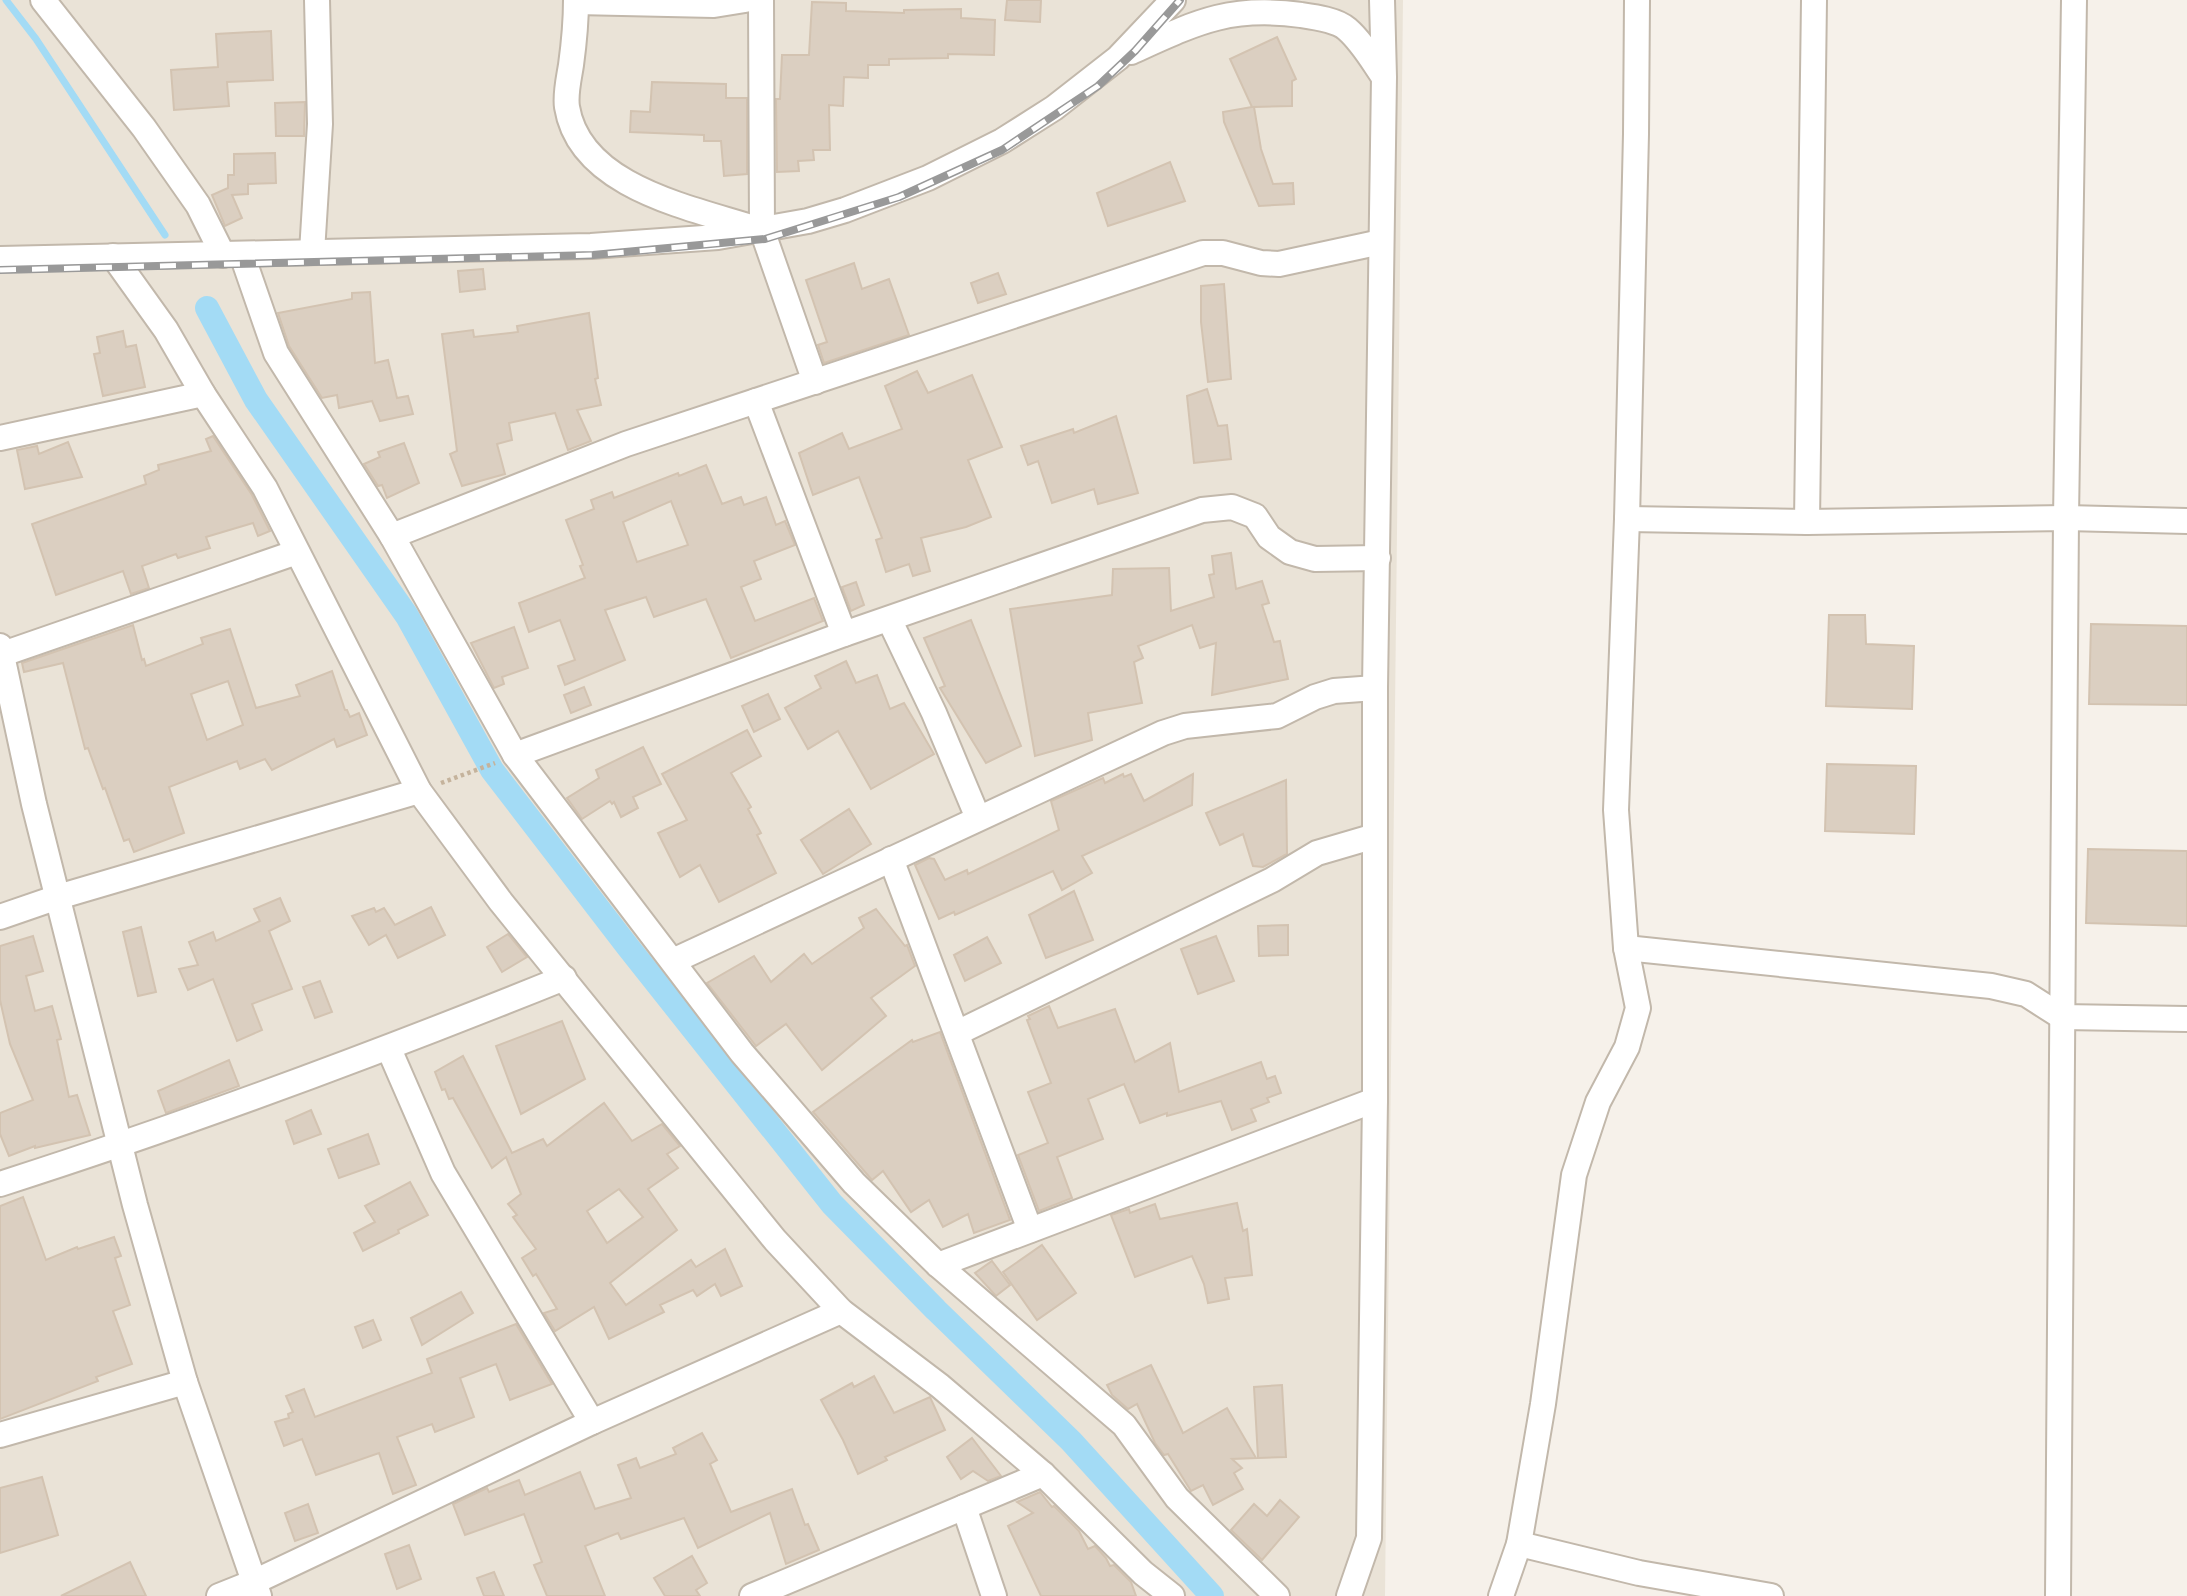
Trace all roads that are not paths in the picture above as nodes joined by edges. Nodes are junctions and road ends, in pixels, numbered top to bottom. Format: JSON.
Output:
{"nodes":[{"id":1,"x":43,"y":0,"type":"edge"},
{"id":2,"x":317,"y":0,"type":"edge"},
{"id":3,"x":745,"y":0,"type":"edge"},
{"id":4,"x":761,"y":0,"type":"edge"},
{"id":5,"x":1173,"y":0,"type":"edge"},
{"id":6,"x":1382,"y":0,"type":"edge"},
{"id":7,"x":1637,"y":0,"type":"edge"},
{"id":8,"x":1814,"y":0,"type":"edge"},
{"id":9,"x":2074,"y":0,"type":"edge"},
{"id":10,"x":576,"y":1,"type":"edge"},
{"id":11,"x":1118,"y":58,"type":"junction"},
{"id":12,"x":1384,"y":77,"type":"junction"},
{"id":13,"x":762,"y":230,"type":"junction"},
{"id":14,"x":1381,"y":242,"type":"junction"},
{"id":15,"x":312,"y":252,"type":"junction"},
{"id":16,"x":232,"y":255,"type":"junction"},
{"id":17,"x":113,"y":256,"type":"junction"},
{"id":18,"x":0,"y":259,"type":"edge"},
{"id":19,"x":816,"y":382,"type":"junction"},
{"id":20,"x":204,"y":394,"type":"junction"},
{"id":21,"x":756,"y":401,"type":"junction"},
{"id":22,"x":0,"y":438,"type":"edge"},
{"id":23,"x":2066,"y":518,"type":"junction"},
{"id":24,"x":1627,"y":519,"type":"junction"},
{"id":25,"x":2187,"y":521,"type":"edge"},
{"id":26,"x":1807,"y":522,"type":"junction"},
{"id":27,"x":392,"y":536,"type":"junction"},
{"id":28,"x":297,"y":552,"type":"junction"},
{"id":29,"x":1377,"y":558,"type":"junction"},
{"id":30,"x":889,"y":619,"type":"junction"},
{"id":31,"x":844,"y":634,"type":"junction"},
{"id":32,"x":1,"y":652,"type":"edge"},
{"id":33,"x":1375,"y":688,"type":"junction"},
{"id":34,"x":509,"y":757,"type":"junction"},
{"id":35,"x":429,"y":787,"type":"junction"},
{"id":36,"x":978,"y":818,"type":"junction"},
{"id":37,"x":1375,"y":836,"type":"junction"},
{"id":38,"x":891,"y":859,"type":"junction"},
{"id":39,"x":58,"y":897,"type":"junction"},
{"id":40,"x":0,"y":917,"type":"edge"},
{"id":41,"x":1626,"y":948,"type":"junction"},
{"id":42,"x":673,"y":961,"type":"junction"},
{"id":43,"x":564,"y":978,"type":"junction"},
{"id":44,"x":2062,"y":1017,"type":"junction"},
{"id":45,"x":2187,"y":1020,"type":"edge"},
{"id":46,"x":957,"y":1033,"type":"junction"},
{"id":47,"x":389,"y":1049,"type":"junction"},
{"id":48,"x":1375,"y":1100,"type":"junction"},
{"id":49,"x":121,"y":1146,"type":"junction"},
{"id":50,"x":0,"y":1184,"type":"edge"},
{"id":51,"x":1030,"y":1230,"type":"junction"},
{"id":52,"x":939,"y":1265,"type":"junction"},
{"id":53,"x":841,"y":1311,"type":"junction"},
{"id":54,"x":185,"y":1382,"type":"junction"},
{"id":55,"x":592,"y":1422,"type":"junction"},
{"id":56,"x":0,"y":1436,"type":"edge"},
{"id":57,"x":1043,"y":1474,"type":"junction"},
{"id":58,"x":964,"y":1507,"type":"junction"},
{"id":59,"x":1519,"y":1544,"type":"junction"},
{"id":60,"x":256,"y":1589,"type":"edge"},
{"id":61,"x":777,"y":1591,"type":"edge"},
{"id":62,"x":219,"y":1596,"type":"edge"},
{"id":63,"x":752,"y":1596,"type":"edge"},
{"id":64,"x":994,"y":1596,"type":"edge"},
{"id":65,"x":1172,"y":1596,"type":"edge"},
{"id":66,"x":1277,"y":1596,"type":"edge"},
{"id":67,"x":1349,"y":1596,"type":"edge"},
{"id":68,"x":1501,"y":1596,"type":"edge"},
{"id":69,"x":1771,"y":1596,"type":"edge"},
{"id":70,"x":2057,"y":1596,"type":"edge"}],
"edges":[{"from":1,"to":16,"type":"street"},
{"from":2,"to":15,"type":"street"},
{"from":3,"to":10,"type":"street"},
{"from":4,"to":13,"type":"street"},
{"from":5,"to":11,"type":"street"},
{"from":6,"to":12,"type":"street"},
{"from":7,"to":24,"type":"street"},
{"from":8,"to":26,"type":"street"},
{"from":9,"to":23,"type":"street"},
{"from":10,"to":13,"type":"street"},
{"from":11,"to":12,"type":"street"},
{"from":11,"to":13,"type":"street"},
{"from":12,"to":14,"type":"street"},
{"from":13,"to":15,"type":"street"},
{"from":13,"to":19,"type":"street"},
{"from":14,"to":19,"type":"street"},
{"from":14,"to":29,"type":"street"},
{"from":15,"to":16,"type":"street"},
{"from":16,"to":17,"type":"street"},
{"from":16,"to":27,"type":"street"},
{"from":17,"to":18,"type":"street"},
{"from":17,"to":20,"type":"street"},
{"from":19,"to":21,"type":"street"},
{"from":20,"to":22,"type":"street"},
{"from":20,"to":28,"type":"street"},
{"from":21,"to":27,"type":"street"},
{"from":21,"to":31,"type":"street"},
{"from":23,"to":25,"type":"street"},
{"from":23,"to":26,"type":"street"},
{"from":23,"to":44,"type":"street"},
{"from":24,"to":26,"type":"street"},
{"from":24,"to":41,"type":"street"},
{"from":27,"to":34,"type":"street"},
{"from":28,"to":32,"type":"street"},
{"from":28,"to":35,"type":"street"},
{"from":29,"to":30,"type":"street"},
{"from":29,"to":33,"type":"street"},
{"from":30,"to":31,"type":"street"},
{"from":30,"to":36,"type":"street"},
{"from":31,"to":34,"type":"street"},
{"from":32,"to":39,"type":"street"},
{"from":33,"to":36,"type":"street"},
{"from":33,"to":37,"type":"street"},
{"from":34,"to":42,"type":"street"},
{"from":35,"to":39,"type":"street"},
{"from":35,"to":43,"type":"street"},
{"from":36,"to":38,"type":"street"},
{"from":37,"to":46,"type":"street"},
{"from":37,"to":48,"type":"street"},
{"from":38,"to":42,"type":"street"},
{"from":38,"to":46,"type":"street"},
{"from":39,"to":40,"type":"street"},
{"from":39,"to":49,"type":"street"},
{"from":41,"to":44,"type":"street"},
{"from":41,"to":59,"type":"street"},
{"from":42,"to":52,"type":"street"},
{"from":43,"to":47,"type":"street"},
{"from":43,"to":53,"type":"street"},
{"from":44,"to":45,"type":"street"},
{"from":44,"to":70,"type":"street"},
{"from":46,"to":51,"type":"street"},
{"from":47,"to":49,"type":"street"},
{"from":47,"to":55,"type":"street"},
{"from":48,"to":51,"type":"street"},
{"from":48,"to":67,"type":"street"},
{"from":49,"to":50,"type":"street"},
{"from":49,"to":54,"type":"street"},
{"from":51,"to":52,"type":"street"},
{"from":52,"to":66,"type":"street"},
{"from":53,"to":55,"type":"street"},
{"from":53,"to":57,"type":"street"},
{"from":54,"to":56,"type":"street"},
{"from":54,"to":60,"type":"street"},
{"from":55,"to":60,"type":"street"},
{"from":57,"to":58,"type":"street"},
{"from":57,"to":65,"type":"street"},
{"from":58,"to":61,"type":"street"},
{"from":58,"to":64,"type":"street"},
{"from":59,"to":68,"type":"street"},
{"from":59,"to":69,"type":"street"},
{"from":60,"to":62,"type":"street"},
{"from":61,"to":63,"type":"street"}]}
